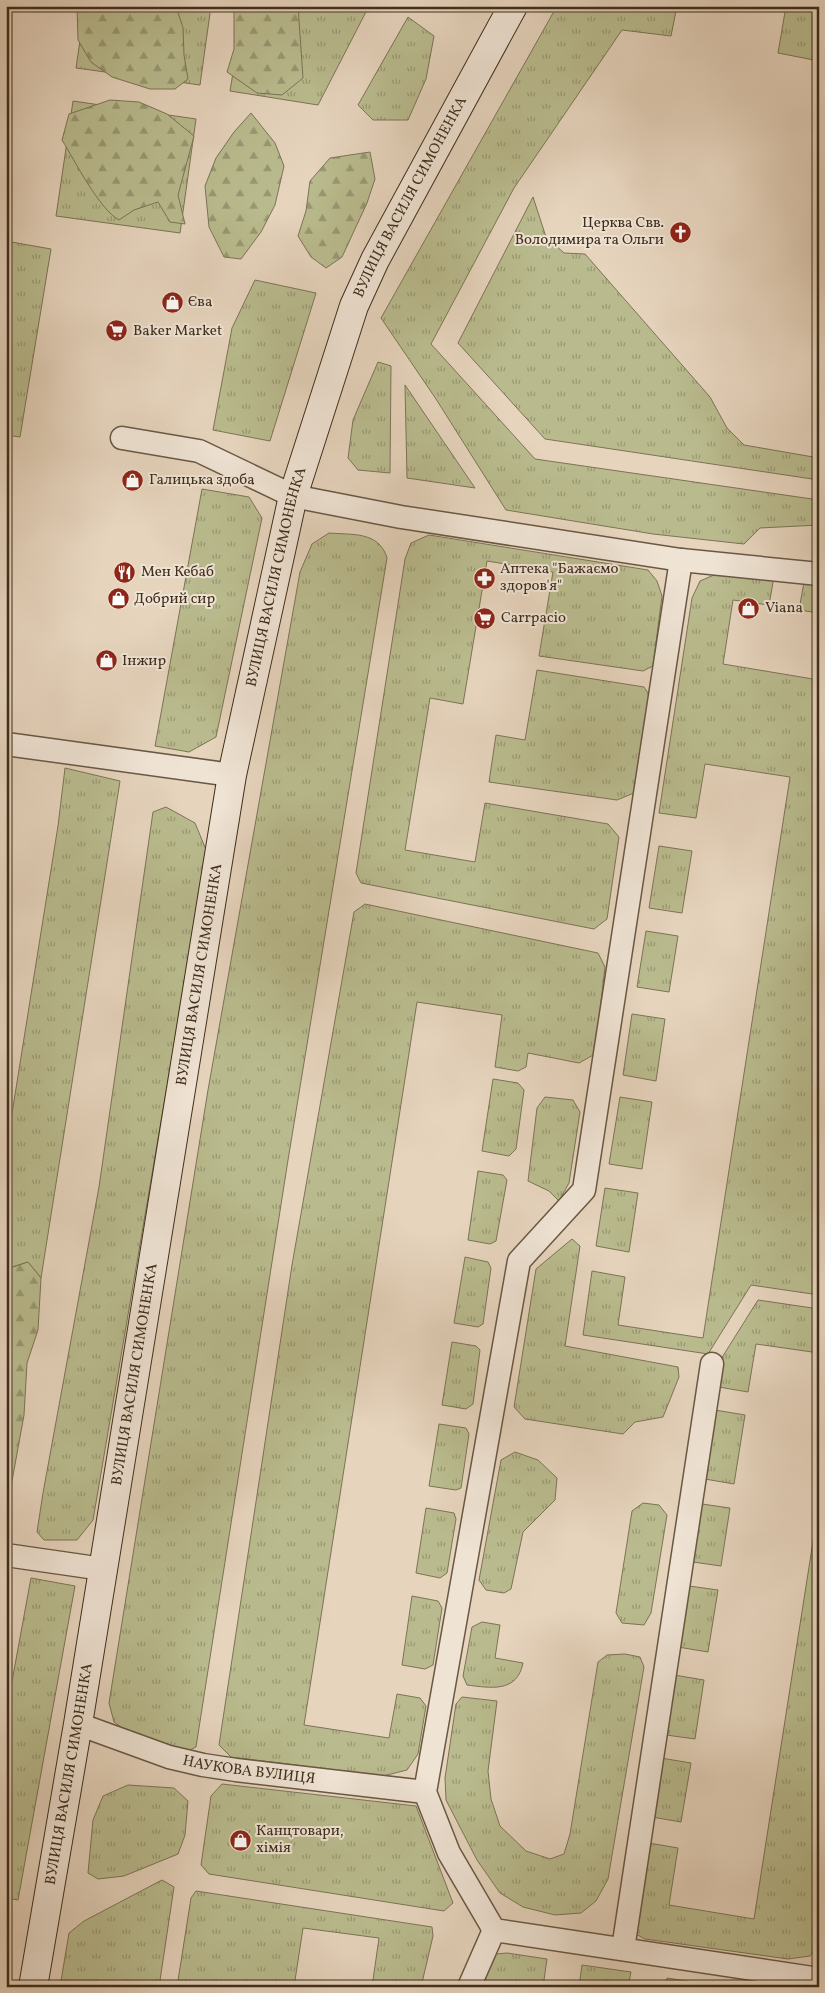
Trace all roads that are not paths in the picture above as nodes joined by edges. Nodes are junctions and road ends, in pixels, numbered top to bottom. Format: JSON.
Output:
{"nodes":[{"id":1,"x":513,"y":6,"type":"edge"},
{"id":2,"x":122,"y":438,"type":"dead end"},
{"id":3,"x":293,"y":496,"type":"junction"},
{"id":4,"x":682,"y":560,"type":"junction"},
{"id":5,"x":819,"y":574,"type":"edge"},
{"id":6,"x":6,"y":744,"type":"edge"},
{"id":7,"x":232,"y":774,"type":"junction"},
{"id":8,"x":712,"y":1364,"type":"dead end"},
{"id":9,"x":6,"y":1554,"type":"edge"},
{"id":10,"x":103,"y":1569,"type":"junction"},
{"id":11,"x":78,"y":1724,"type":"junction"},
{"id":12,"x":425,"y":1792,"type":"junction"},
{"id":13,"x":494,"y":1930,"type":"junction"},
{"id":14,"x":623,"y":1949,"type":"junction"},
{"id":15,"x":819,"y":1979,"type":"edge"},
{"id":16,"x":33,"y":1987,"type":"edge"},
{"id":17,"x":469,"y":1987,"type":"edge"}],
"edges":[{"from":1,"to":3,"type":"street","name":"ВУЛИЦЯ ВАСИЛЯ СИМОНЕНКА"},
{"from":2,"to":3,"type":"lane"},
{"from":3,"to":4,"type":"lane"},
{"from":3,"to":7,"type":"street","name":"ВУЛИЦЯ ВАСИЛЯ СИМОНЕНКА"},
{"from":4,"to":5,"type":"lane"},
{"from":4,"to":12,"type":"lane"},
{"from":6,"to":7,"type":"lane"},
{"from":7,"to":10,"type":"street","name":"ВУЛИЦЯ ВАСИЛЯ СИМОНЕНКА"},
{"from":8,"to":14,"type":"lane"},
{"from":9,"to":10,"type":"lane"},
{"from":10,"to":11,"type":"street","name":"ВУЛИЦЯ ВАСИЛЯ СИМОНЕНКА"},
{"from":11,"to":12,"type":"lane","name":"НАУКОВА ВУЛИЦЯ"},
{"from":11,"to":16,"type":"street","name":"ВУЛИЦЯ ВАСИЛЯ СИМОНЕНКА"},
{"from":12,"to":13,"type":"lane"},
{"from":13,"to":14,"type":"lane"},
{"from":13,"to":17,"type":"lane"},
{"from":14,"to":15,"type":"lane"}]}
